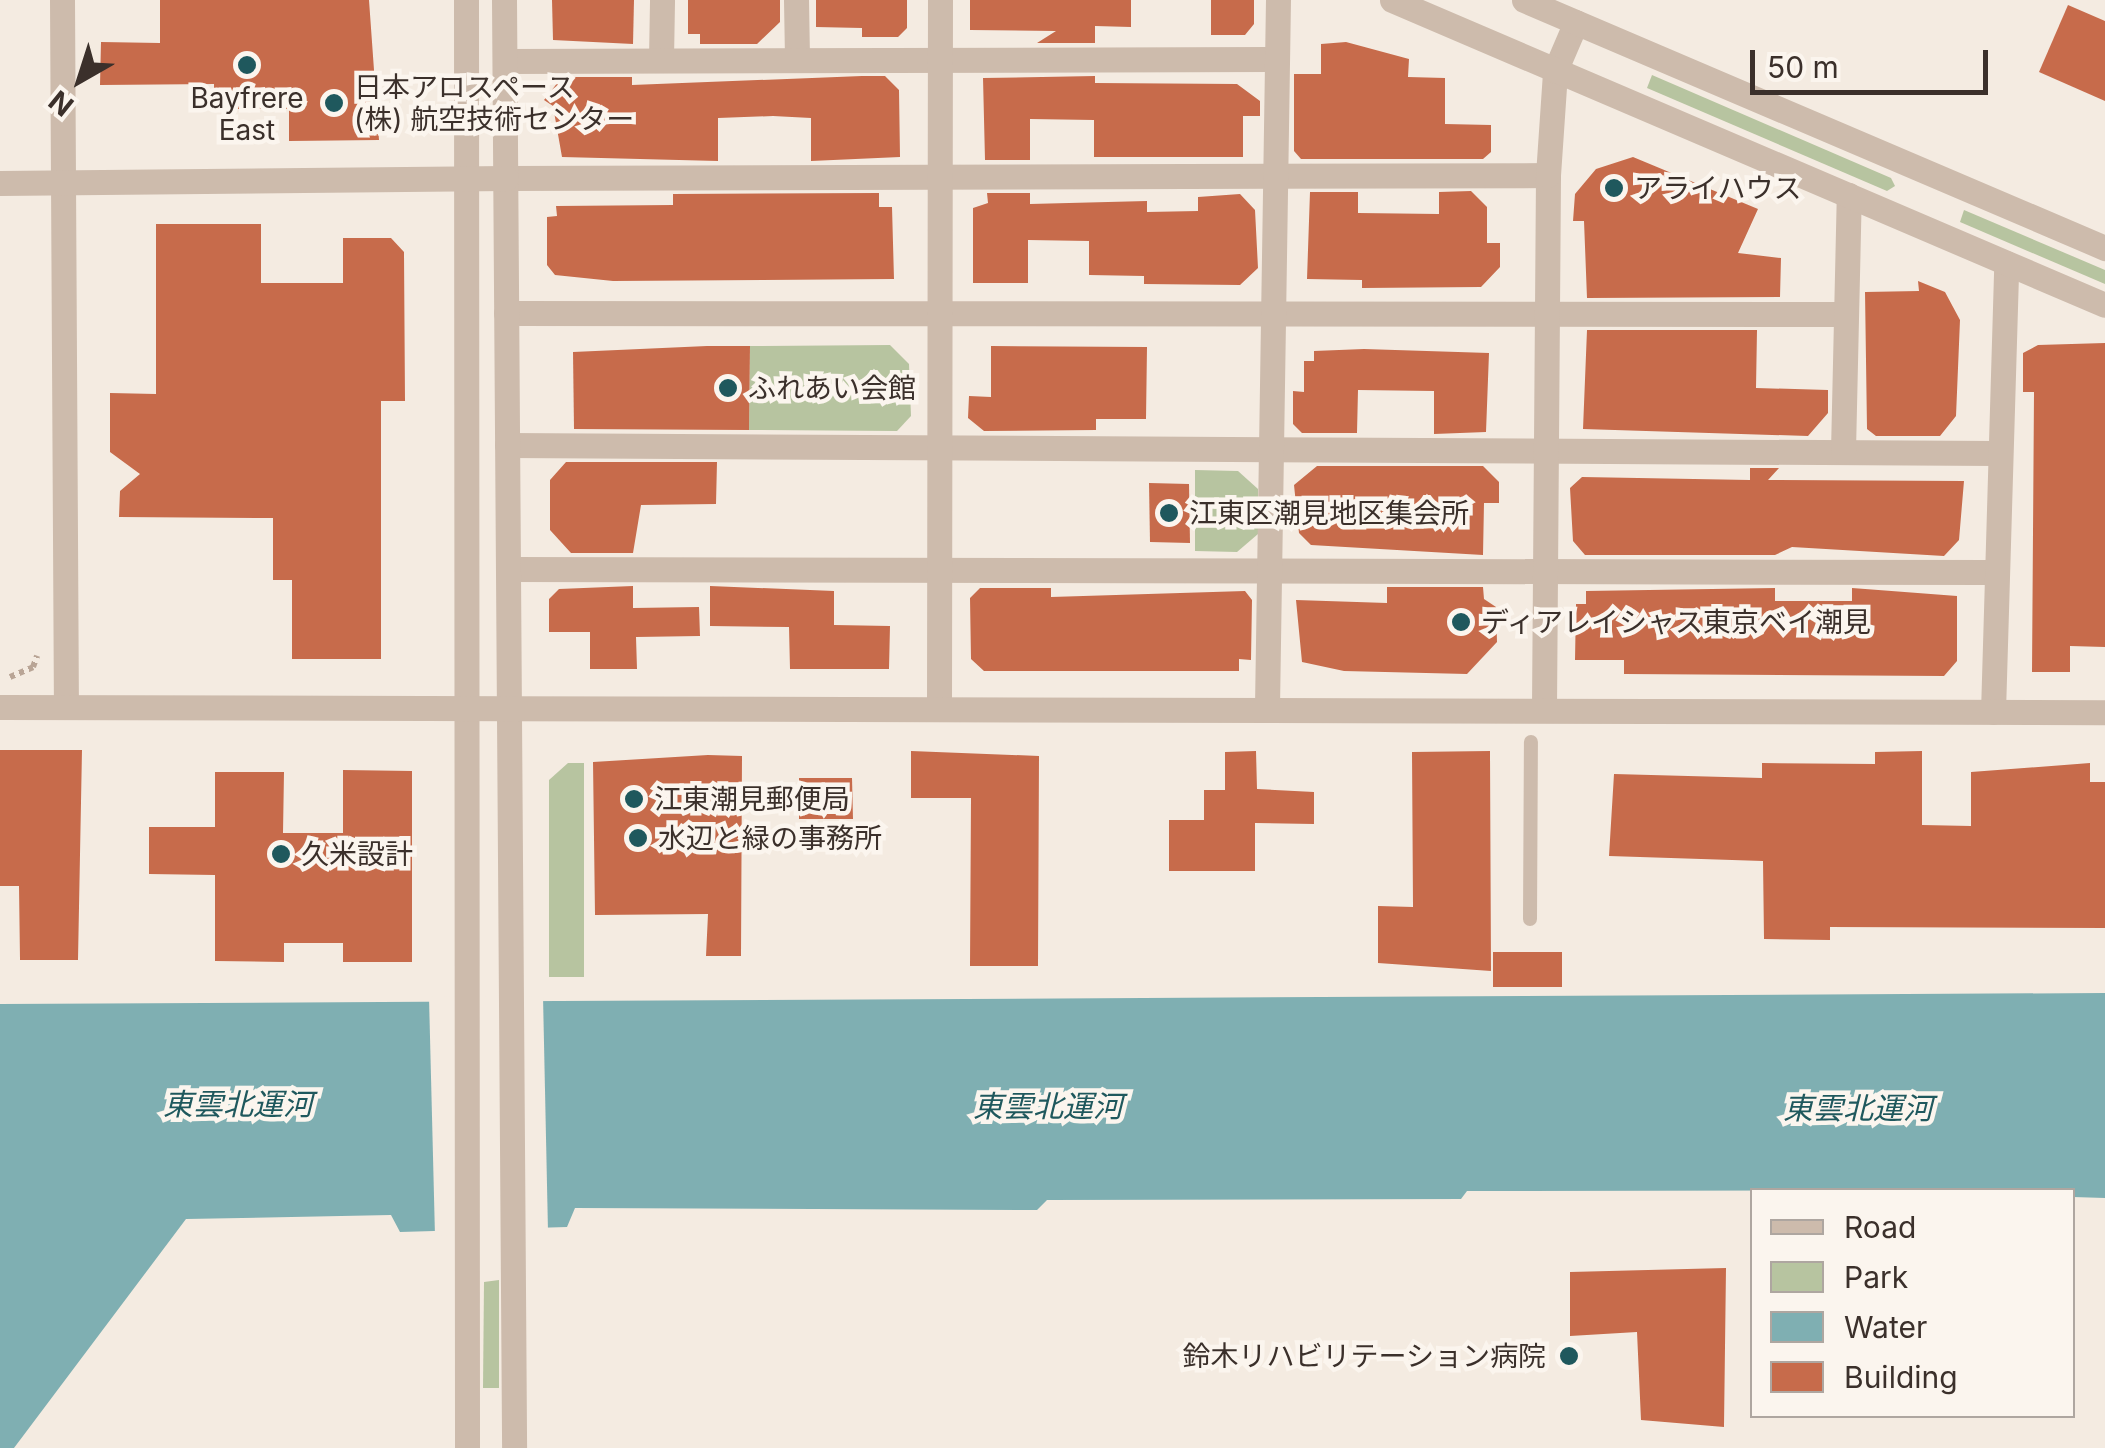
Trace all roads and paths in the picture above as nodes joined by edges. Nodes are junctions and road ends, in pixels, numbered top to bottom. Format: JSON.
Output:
{"nodes":[{"id":1,"x":62,"y":0,"type":"edge"},
{"id":2,"x":466,"y":0,"type":"edge"},
{"id":3,"x":504,"y":0,"type":"edge"},
{"id":4,"x":662,"y":0,"type":"edge"},
{"id":5,"x":796,"y":0,"type":"edge"},
{"id":6,"x":940,"y":0,"type":"edge"},
{"id":7,"x":1278,"y":0,"type":"edge"},
{"id":8,"x":1392,"y":0,"type":"edge"},
{"id":9,"x":1524,"y":0,"type":"edge"},
{"id":10,"x":1576,"y":22,"type":"junction"},
{"id":11,"x":797,"y":58,"type":"junction"},
{"id":12,"x":941,"y":58,"type":"junction"},
{"id":13,"x":661,"y":59,"type":"junction"},
{"id":14,"x":1277,"y":59,"type":"junction"},
{"id":15,"x":505,"y":60,"type":"junction"},
{"id":16,"x":1555,"y":71,"type":"junction"},
{"id":17,"x":1548,"y":175,"type":"junction"},
{"id":18,"x":943,"y":176,"type":"junction"},
{"id":19,"x":463,"y":178,"type":"junction"},
{"id":20,"x":506,"y":178,"type":"junction"},
{"id":21,"x":1275,"y":178,"type":"junction"},
{"id":22,"x":0,"y":183,"type":"edge"},
{"id":23,"x":63,"y":183,"type":"junction"},
{"id":24,"x":1849,"y":195,"type":"junction"},
{"id":25,"x":2105,"y":248,"type":"edge"},
{"id":26,"x":2006,"y":264,"type":"junction"},
{"id":27,"x":2105,"y":305,"type":"edge"},
{"id":28,"x":940,"y":312,"type":"junction"},
{"id":29,"x":506,"y":313,"type":"junction"},
{"id":30,"x":1548,"y":313,"type":"junction"},
{"id":31,"x":1273,"y":314,"type":"junction"},
{"id":32,"x":1841,"y":314,"type":"junction"},
{"id":33,"x":507,"y":445,"type":"junction"},
{"id":34,"x":934,"y":446,"type":"junction"},
{"id":35,"x":1270,"y":450,"type":"junction"},
{"id":36,"x":1843,"y":451,"type":"junction"},
{"id":37,"x":1547,"y":452,"type":"junction"},
{"id":38,"x":1997,"y":453,"type":"junction"},
{"id":39,"x":940,"y":568,"type":"junction"},
{"id":40,"x":509,"y":569,"type":"junction"},
{"id":41,"x":1269,"y":570,"type":"junction"},
{"id":42,"x":1545,"y":570,"type":"junction"},
{"id":43,"x":1995,"y":572,"type":"junction"},
{"id":44,"x":0,"y":707,"type":"edge"},
{"id":45,"x":66,"y":707,"type":"junction"},
{"id":46,"x":939,"y":708,"type":"junction"},
{"id":47,"x":1266,"y":708,"type":"junction"},
{"id":48,"x":1544,"y":708,"type":"junction"},
{"id":49,"x":464,"y":711,"type":"junction"},
{"id":50,"x":510,"y":712,"type":"junction"},
{"id":51,"x":1993,"y":712,"type":"junction"},
{"id":52,"x":2105,"y":712,"type":"edge"},
{"id":53,"x":1531,"y":742,"type":"dead end"},
{"id":54,"x":1530,"y":920,"type":"dead end"},
{"id":55,"x":467,"y":1448,"type":"edge"},
{"id":56,"x":514,"y":1448,"type":"edge"}],
"edges":[{"from":1,"to":23,"type":"street"},
{"from":2,"to":19,"type":"street"},
{"from":3,"to":15,"type":"street"},
{"from":4,"to":13,"type":"street"},
{"from":5,"to":11,"type":"street"},
{"from":6,"to":12,"type":"street"},
{"from":7,"to":14,"type":"street"},
{"from":8,"to":16,"type":"street"},
{"from":9,"to":10,"type":"street"},
{"from":10,"to":16,"type":"street"},
{"from":10,"to":25,"type":"street"},
{"from":11,"to":12,"type":"street"},
{"from":11,"to":13,"type":"street"},
{"from":12,"to":14,"type":"street"},
{"from":12,"to":18,"type":"street"},
{"from":13,"to":15,"type":"street"},
{"from":14,"to":21,"type":"street"},
{"from":15,"to":20,"type":"street"},
{"from":16,"to":17,"type":"street"},
{"from":16,"to":24,"type":"street"},
{"from":17,"to":21,"type":"street"},
{"from":17,"to":30,"type":"street"},
{"from":18,"to":20,"type":"street"},
{"from":18,"to":21,"type":"street"},
{"from":18,"to":28,"type":"street"},
{"from":19,"to":20,"type":"street"},
{"from":19,"to":23,"type":"street"},
{"from":19,"to":49,"type":"street"},
{"from":20,"to":29,"type":"street"},
{"from":21,"to":31,"type":"street"},
{"from":22,"to":23,"type":"street"},
{"from":23,"to":45,"type":"street"},
{"from":24,"to":26,"type":"street"},
{"from":24,"to":32,"type":"street"},
{"from":26,"to":27,"type":"street"},
{"from":26,"to":38,"type":"street"},
{"from":28,"to":29,"type":"street"},
{"from":28,"to":31,"type":"street"},
{"from":28,"to":34,"type":"street"},
{"from":29,"to":33,"type":"street"},
{"from":30,"to":31,"type":"street"},
{"from":30,"to":32,"type":"street"},
{"from":30,"to":37,"type":"street"},
{"from":31,"to":35,"type":"street"},
{"from":32,"to":36,"type":"street"},
{"from":33,"to":34,"type":"street"},
{"from":33,"to":40,"type":"street"},
{"from":34,"to":35,"type":"street"},
{"from":34,"to":39,"type":"street"},
{"from":35,"to":37,"type":"street"},
{"from":35,"to":41,"type":"street"},
{"from":36,"to":37,"type":"street"},
{"from":36,"to":38,"type":"street"},
{"from":37,"to":42,"type":"street"},
{"from":38,"to":43,"type":"street"},
{"from":39,"to":40,"type":"street"},
{"from":39,"to":41,"type":"street"},
{"from":39,"to":46,"type":"street"},
{"from":40,"to":50,"type":"street"},
{"from":41,"to":42,"type":"street"},
{"from":41,"to":47,"type":"street"},
{"from":42,"to":43,"type":"street"},
{"from":42,"to":48,"type":"street"},
{"from":43,"to":51,"type":"street"},
{"from":44,"to":45,"type":"street"},
{"from":45,"to":49,"type":"street"},
{"from":46,"to":47,"type":"street"},
{"from":46,"to":50,"type":"street"},
{"from":47,"to":48,"type":"street"},
{"from":48,"to":51,"type":"street"},
{"from":49,"to":50,"type":"street"},
{"from":49,"to":55,"type":"street"},
{"from":50,"to":56,"type":"street"},
{"from":51,"to":52,"type":"street"},
{"from":53,"to":54,"type":"lane"}]}
